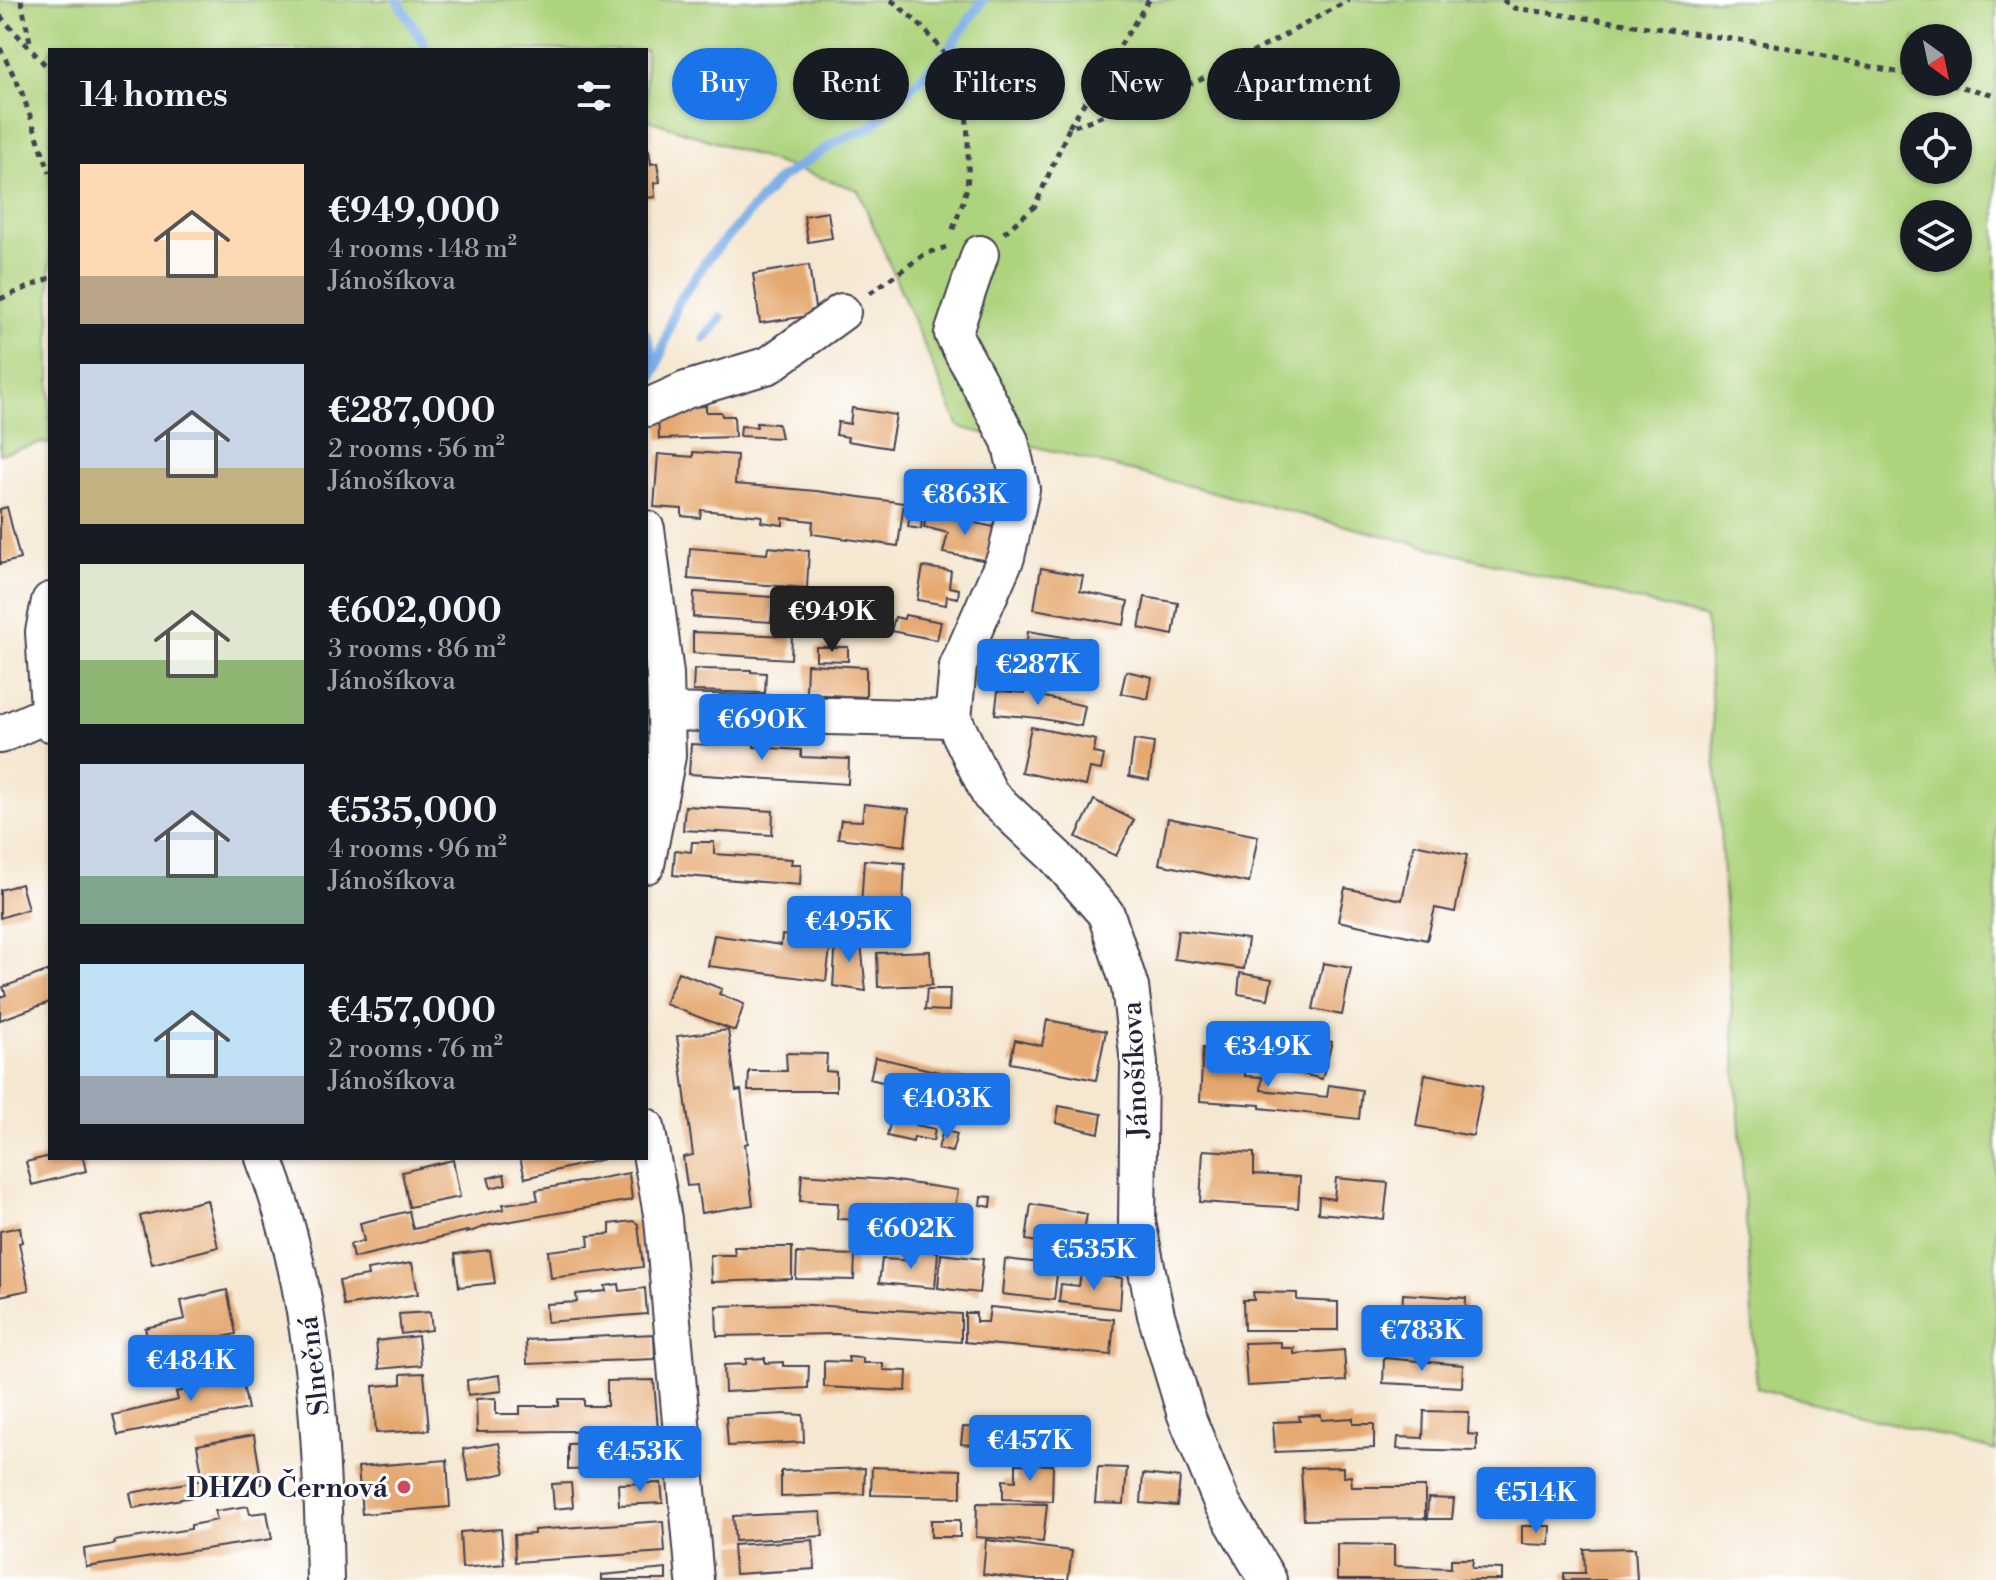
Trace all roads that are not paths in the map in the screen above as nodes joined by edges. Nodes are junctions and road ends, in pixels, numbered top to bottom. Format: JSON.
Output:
{"nodes":[{"id":1,"x":964,"y":251,"type":"road end"},
{"id":2,"x":842,"y":312,"type":"road end"},
{"id":3,"x":648,"y":407,"type":"edge"},
{"id":4,"x":648,"y":544,"type":"edge"},
{"id":5,"x":48,"y":611,"type":"edge"},
{"id":6,"x":48,"y":700,"type":"edge"},
{"id":7,"x":666,"y":712,"type":"junction"},
{"id":8,"x":48,"y":717,"type":"edge"},
{"id":9,"x":953,"y":719,"type":"junction"},
{"id":10,"x":0,"y":735,"type":"edge"},
{"id":11,"x":648,"y":855,"type":"edge"},
{"id":12,"x":648,"y":1138,"type":"edge"},
{"id":13,"x":265,"y":1160,"type":"edge"},
{"id":14,"x":325,"y":1580,"type":"edge"},
{"id":15,"x":695,"y":1580,"type":"edge"},
{"id":16,"x":1268,"y":1580,"type":"edge"}],
"edges":[{"from":1,"to":9,"type":"street"},
{"from":2,"to":3,"type":"street"},
{"from":4,"to":7,"type":"street"},
{"from":5,"to":6,"type":"street"},
{"from":7,"to":9,"type":"street"},
{"from":7,"to":11,"type":"street"},
{"from":8,"to":10,"type":"street"},
{"from":9,"to":16,"type":"street","name":"Jánošíkova"},
{"from":12,"to":15,"type":"street"},
{"from":13,"to":14,"type":"street","name":"Slnečná"}]}
